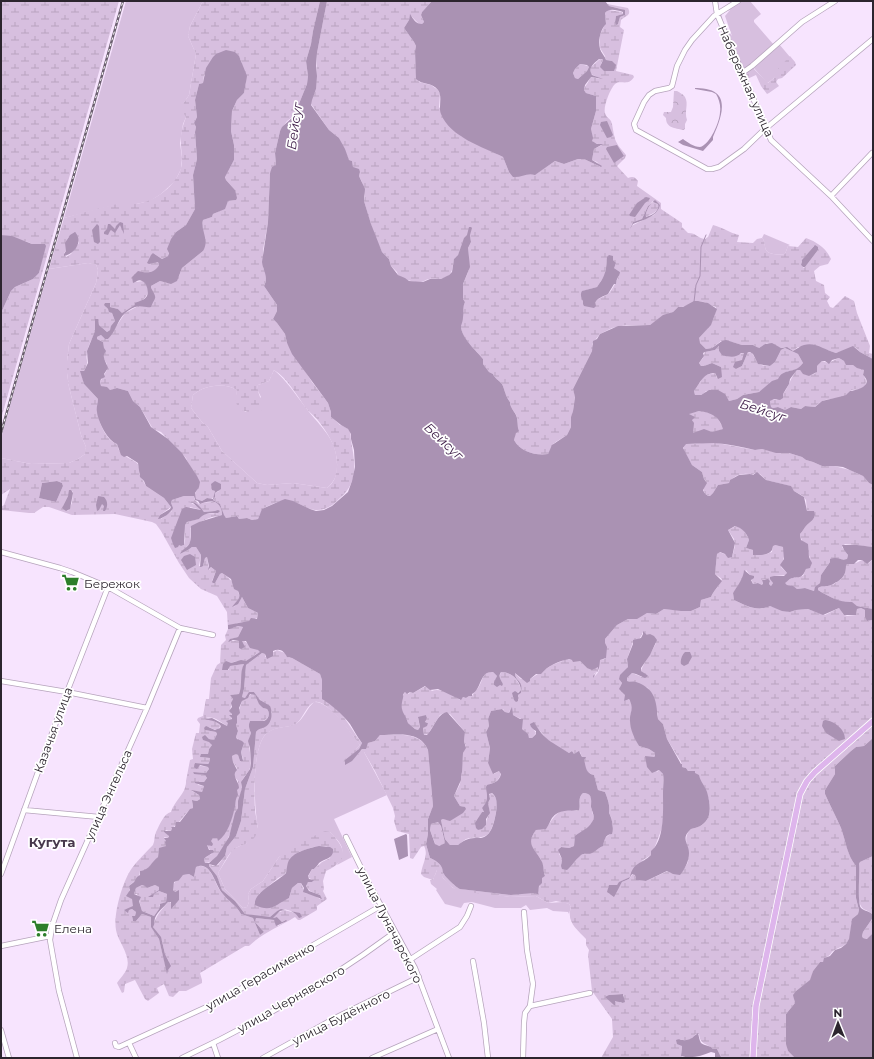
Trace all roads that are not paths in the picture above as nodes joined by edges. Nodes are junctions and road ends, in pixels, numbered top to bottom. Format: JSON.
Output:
{"nodes":[{"id":1,"x":715,"y":1,"type":"edge"},
{"id":2,"x":738,"y":1,"type":"edge"},
{"id":3,"x":835,"y":1,"type":"edge"},
{"id":4,"x":717,"y":14,"type":"junction"},
{"id":5,"x":873,"y":39,"type":"edge"},
{"id":6,"x":742,"y":73,"type":"junction"},
{"id":7,"x":766,"y":130,"type":"junction"},
{"id":8,"x":872,"y":154,"type":"edge"},
{"id":9,"x":830,"y":196,"type":"junction"},
{"id":10,"x":873,"y":241,"type":"edge"},
{"id":11,"x":1,"y":552,"type":"edge"},
{"id":12,"x":108,"y":587,"type":"junction"},
{"id":13,"x":180,"y":628,"type":"junction"},
{"id":14,"x":213,"y":636,"type":"dead end"},
{"id":15,"x":1,"y":681,"type":"edge"},
{"id":16,"x":67,"y":692,"type":"junction"},
{"id":17,"x":147,"y":708,"type":"junction"},
{"id":18,"x":873,"y":721,"type":"edge"},
{"id":19,"x":24,"y":810,"type":"junction"},
{"id":20,"x":99,"y":817,"type":"junction"},
{"id":21,"x":346,"y":837,"type":"dead end"},
{"id":22,"x":1,"y":874,"type":"edge"},
{"id":23,"x":471,"y":906,"type":"dead end"},
{"id":24,"x":382,"y":908,"type":"junction"},
{"id":25,"x":524,"y":912,"type":"dead end"},
{"id":26,"x":395,"y":932,"type":"junction"},
{"id":27,"x":50,"y":936,"type":"junction"},
{"id":28,"x":1,"y":946,"type":"edge"},
{"id":29,"x":410,"y":959,"type":"junction"},
{"id":30,"x":473,"y":961,"type":"dead end"},
{"id":31,"x":419,"y":977,"type":"junction"},
{"id":32,"x":590,"y":993,"type":"dead end"},
{"id":33,"x":530,"y":1006,"type":"junction"},
{"id":34,"x":1,"y":1030,"type":"edge"},
{"id":35,"x":438,"y":1030,"type":"junction"},
{"id":36,"x":115,"y":1043,"type":"dead end"},
{"id":37,"x":129,"y":1043,"type":"junction"},
{"id":38,"x":214,"y":1043,"type":"junction"},
{"id":39,"x":9,"y":1058,"type":"edge"},
{"id":40,"x":77,"y":1058,"type":"edge"},
{"id":41,"x":136,"y":1058,"type":"edge"},
{"id":42,"x":182,"y":1058,"type":"edge"},
{"id":43,"x":218,"y":1058,"type":"edge"},
{"id":44,"x":263,"y":1058,"type":"edge"},
{"id":45,"x":372,"y":1058,"type":"edge"},
{"id":46,"x":449,"y":1058,"type":"edge"},
{"id":47,"x":488,"y":1058,"type":"edge"},
{"id":48,"x":523,"y":1058,"type":"edge"},
{"id":49,"x":753,"y":1058,"type":"edge"}],
"edges":[{"from":1,"to":4,"type":"street","name":"Набережная улица"},
{"from":2,"to":4,"type":"street"},
{"from":3,"to":6,"type":"street"},
{"from":4,"to":6,"type":"street","name":"Набережная улица"},
{"from":4,"to":7,"type":"street"},
{"from":5,"to":7,"type":"street"},
{"from":6,"to":7,"type":"street","name":"Набережная улица"},
{"from":7,"to":9,"type":"street","name":"Набережная улица"},
{"from":8,"to":9,"type":"street"},
{"from":9,"to":10,"type":"street","name":"Набережная улица"},
{"from":11,"to":12,"type":"street"},
{"from":12,"to":13,"type":"street"},
{"from":12,"to":16,"type":"street","name":"Казачья улица"},
{"from":13,"to":14,"type":"street"},
{"from":13,"to":17,"type":"street","name":"улица Энгельса"},
{"from":15,"to":16,"type":"street"},
{"from":16,"to":17,"type":"street"},
{"from":16,"to":19,"type":"street","name":"Казачья улица"},
{"from":17,"to":20,"type":"street","name":"улица Энгельса"},
{"from":18,"to":49,"type":"main road"},
{"from":19,"to":20,"type":"street"},
{"from":19,"to":22,"type":"street","name":"Казачья улица"},
{"from":20,"to":27,"type":"street","name":"улица Энгельса"},
{"from":21,"to":24,"type":"street","name":"улица Луначарского"},
{"from":23,"to":29,"type":"street"},
{"from":24,"to":26,"type":"street","name":"улица Луначарского"},
{"from":24,"to":37,"type":"street","name":"улица Герасименко"},
{"from":25,"to":33,"type":"street"},
{"from":26,"to":29,"type":"street","name":"улица Луначарского"},
{"from":26,"to":38,"type":"street","name":"улица Чернявского"},
{"from":27,"to":28,"type":"street"},
{"from":27,"to":40,"type":"street","name":"улица Энгельса"},
{"from":29,"to":31,"type":"street","name":"улица Луначарского"},
{"from":30,"to":47,"type":"street"},
{"from":31,"to":35,"type":"street","name":"улица Луначарского"},
{"from":31,"to":44,"type":"street","name":"улица Будённого"},
{"from":32,"to":33,"type":"street"},
{"from":33,"to":48,"type":"street"},
{"from":34,"to":39,"type":"street"},
{"from":35,"to":45,"type":"street"},
{"from":35,"to":46,"type":"street","name":"улица Луначарского"},
{"from":36,"to":37,"type":"street","name":"улица Герасименко"},
{"from":37,"to":41,"type":"street"},
{"from":38,"to":42,"type":"street","name":"улица Чернявского"},
{"from":38,"to":43,"type":"street"}]}
